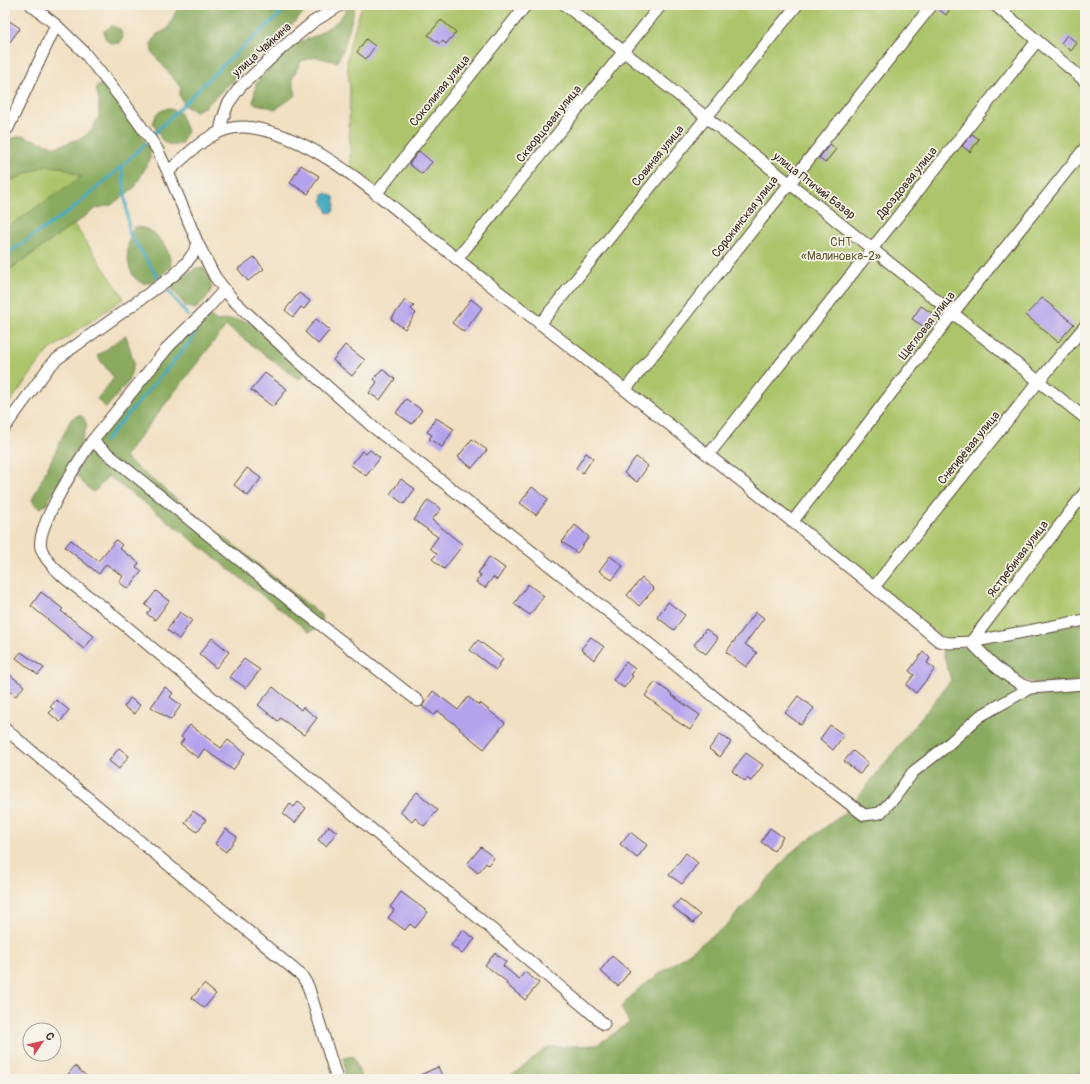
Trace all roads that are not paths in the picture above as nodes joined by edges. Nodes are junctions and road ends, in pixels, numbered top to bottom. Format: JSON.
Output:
{"nodes":[{"id":1,"x":31,"y":5,"type":"edge"},
{"id":2,"x":341,"y":5,"type":"edge"},
{"id":3,"x":526,"y":5,"type":"edge"},
{"id":4,"x":565,"y":5,"type":"edge"},
{"id":5,"x":662,"y":5,"type":"edge"},
{"id":6,"x":797,"y":5,"type":"edge"},
{"id":7,"x":932,"y":5,"type":"edge"},
{"id":8,"x":995,"y":5,"type":"edge"},
{"id":9,"x":56,"y":25,"type":"junction"},
{"id":10,"x":1037,"y":41,"type":"junction"},
{"id":11,"x":624,"y":52,"type":"junction"},
{"id":12,"x":1085,"y":80,"type":"edge"},
{"id":13,"x":706,"y":117,"type":"junction"},
{"id":14,"x":5,"y":131,"type":"edge"},
{"id":15,"x":220,"y":131,"type":"junction"},
{"id":16,"x":1085,"y":148,"type":"edge"},
{"id":17,"x":168,"y":172,"type":"junction"},
{"id":18,"x":789,"y":183,"type":"junction"},
{"id":19,"x":376,"y":194,"type":"junction"},
{"id":20,"x":198,"y":244,"type":"junction"},
{"id":21,"x":872,"y":248,"type":"junction"},
{"id":22,"x":457,"y":259,"type":"junction"},
{"id":23,"x":224,"y":290,"type":"junction"},
{"id":24,"x":953,"y":313,"type":"junction"},
{"id":25,"x":540,"y":324,"type":"junction"},
{"id":26,"x":1085,"y":326,"type":"edge"},
{"id":27,"x":1039,"y":381,"type":"junction"},
{"id":28,"x":625,"y":390,"type":"junction"},
{"id":29,"x":1085,"y":418,"type":"edge"},
{"id":30,"x":5,"y":427,"type":"edge"},
{"id":31,"x":92,"y":441,"type":"junction"},
{"id":32,"x":708,"y":454,"type":"junction"},
{"id":33,"x":1085,"y":492,"type":"edge"},
{"id":34,"x":793,"y":521,"type":"junction"},
{"id":35,"x":874,"y":587,"type":"junction"},
{"id":36,"x":1085,"y":620,"type":"edge"},
{"id":37,"x":971,"y":642,"type":"junction"},
{"id":38,"x":1085,"y":684,"type":"edge"},
{"id":39,"x":1030,"y":688,"type":"junction"},
{"id":40,"x":418,"y":701,"type":"dead end"},
{"id":41,"x":5,"y":729,"type":"edge"},
{"id":42,"x":604,"y":1024,"type":"dead end"},
{"id":43,"x":337,"y":1079,"type":"edge"}],
"edges":[{"from":1,"to":9,"type":"street"},
{"from":2,"to":15,"type":"street","name":"улица Чайкина"},
{"from":3,"to":19,"type":"street","name":"Соколиная улица"},
{"from":4,"to":11,"type":"street","name":"улица Птичий Базар"},
{"from":5,"to":11,"type":"street","name":"Скворцовая улица"},
{"from":6,"to":13,"type":"street","name":"Совиная улица"},
{"from":7,"to":18,"type":"street","name":"Сорокинская улица"},
{"from":8,"to":10,"type":"street"},
{"from":9,"to":14,"type":"street"},
{"from":9,"to":17,"type":"street"},
{"from":10,"to":12,"type":"street"},
{"from":10,"to":21,"type":"street","name":"Дроздовая улица"},
{"from":11,"to":13,"type":"street","name":"улица Птичий Базар"},
{"from":11,"to":22,"type":"street","name":"Скворцовая улица"},
{"from":13,"to":18,"type":"street","name":"улица Птичий Базар"},
{"from":13,"to":25,"type":"street","name":"Совиная улица"},
{"from":15,"to":17,"type":"street"},
{"from":15,"to":19,"type":"street"},
{"from":16,"to":24,"type":"street","name":"Щегловая улица"},
{"from":17,"to":20,"type":"street"},
{"from":18,"to":21,"type":"street","name":"улица Птичий Базар"},
{"from":18,"to":28,"type":"street","name":"Сорокинская улица"},
{"from":19,"to":22,"type":"street"},
{"from":20,"to":23,"type":"street"},
{"from":20,"to":30,"type":"street"},
{"from":21,"to":24,"type":"street","name":"улица Птичий Базар"},
{"from":21,"to":32,"type":"street","name":"Дроздовая улица"},
{"from":22,"to":25,"type":"street"},
{"from":23,"to":31,"type":"street"},
{"from":23,"to":39,"type":"street"},
{"from":24,"to":27,"type":"street","name":"улица Птичий Базар"},
{"from":24,"to":34,"type":"street","name":"Щегловая улица"},
{"from":25,"to":28,"type":"street"},
{"from":26,"to":27,"type":"street","name":"Снегирёвая улица"},
{"from":27,"to":29,"type":"street","name":"улица Птичий Базар"},
{"from":27,"to":35,"type":"street","name":"Снегирёвая улица"},
{"from":28,"to":32,"type":"street"},
{"from":31,"to":40,"type":"street"},
{"from":31,"to":42,"type":"street"},
{"from":32,"to":34,"type":"street"},
{"from":33,"to":37,"type":"street","name":"Ястребиная улица"},
{"from":34,"to":35,"type":"street"},
{"from":35,"to":37,"type":"street"},
{"from":36,"to":37,"type":"street"},
{"from":37,"to":39,"type":"street"},
{"from":38,"to":39,"type":"street"},
{"from":41,"to":43,"type":"street"}]}
